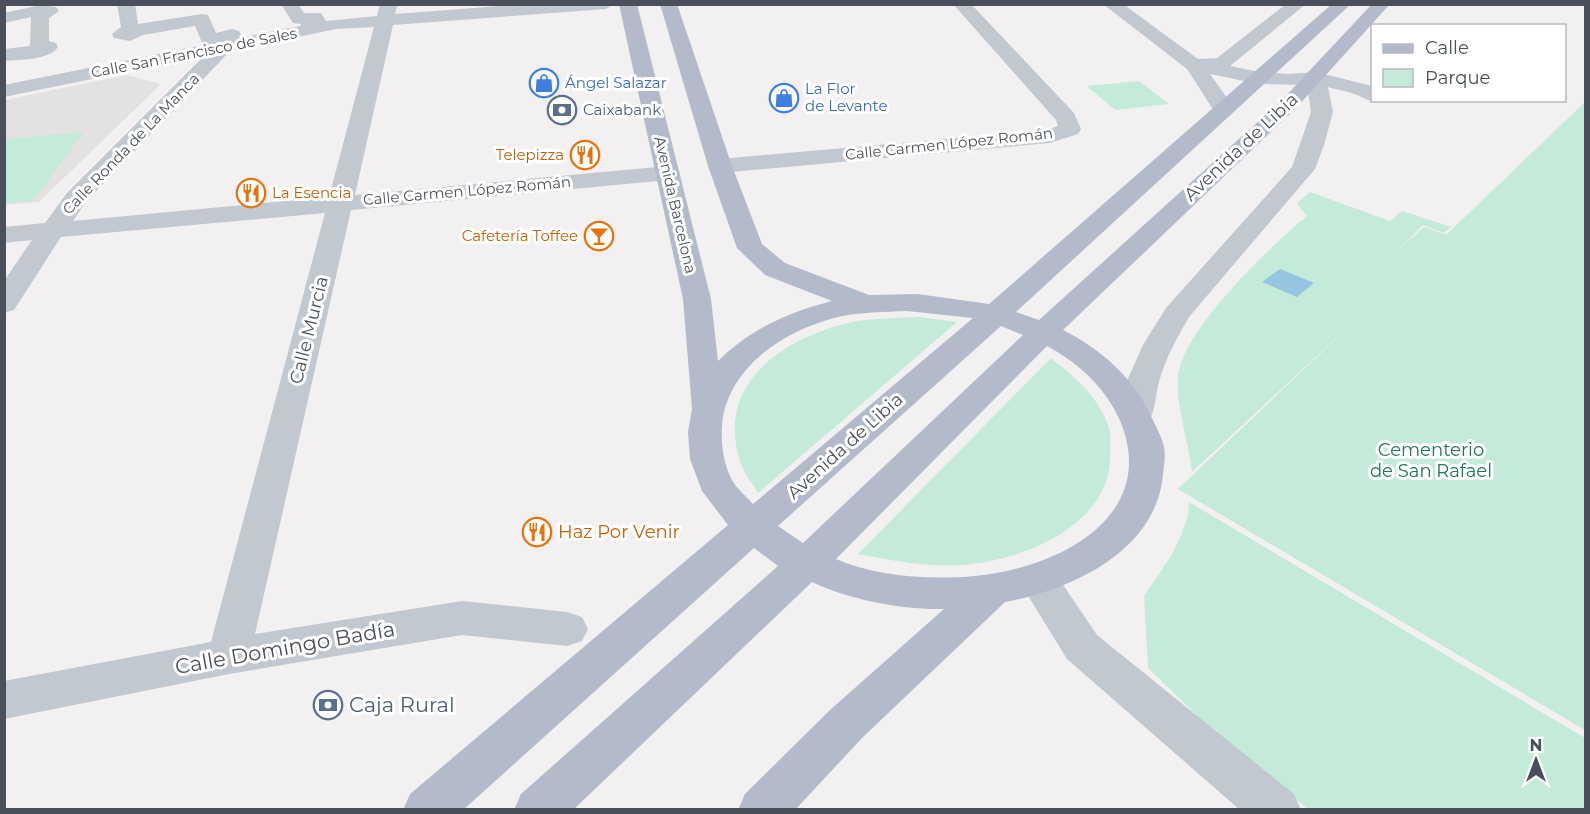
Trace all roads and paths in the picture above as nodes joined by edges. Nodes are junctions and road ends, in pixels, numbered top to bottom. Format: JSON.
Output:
{"nodes":[{"id":1,"x":126,"y":4,"type":"edge"},
{"id":2,"x":289,"y":4,"type":"edge"},
{"id":3,"x":323,"y":4,"type":"edge"},
{"id":4,"x":606,"y":4,"type":"edge"},
{"id":5,"x":628,"y":4,"type":"edge"},
{"id":6,"x":668,"y":4,"type":"edge"},
{"id":7,"x":961,"y":4,"type":"edge"},
{"id":8,"x":1111,"y":4,"type":"edge"},
{"id":9,"x":1298,"y":4,"type":"edge"},
{"id":10,"x":1343,"y":4,"type":"edge"},
{"id":11,"x":1382,"y":4,"type":"edge"},
{"id":12,"x":386,"y":12,"type":"edge"},
{"id":13,"x":4,"y":18,"type":"edge"},
{"id":14,"x":336,"y":24,"type":"junction"},
{"id":15,"x":223,"y":48,"type":"junction"},
{"id":16,"x":4,"y":55,"type":"edge"},
{"id":17,"x":1194,"y":65,"type":"junction"},
{"id":18,"x":1259,"y":78,"type":"junction"},
{"id":19,"x":1316,"y":78,"type":"junction"},
{"id":20,"x":4,"y":92,"type":"edge"},
{"id":21,"x":1371,"y":96,"type":"edge"},
{"id":22,"x":1371,"y":97,"type":"edge"},
{"id":23,"x":1224,"y":109,"type":"junction"},
{"id":24,"x":1322,"y":112,"type":"junction"},
{"id":25,"x":720,"y":166,"type":"junction"},
{"id":26,"x":668,"y":172,"type":"junction"},
{"id":27,"x":340,"y":203,"type":"junction"},
{"id":28,"x":51,"y":231,"type":"junction"},
{"id":29,"x":4,"y":236,"type":"edge"},
{"id":30,"x":4,"y":304,"type":"edge"},
{"id":31,"x":865,"y":304,"type":"junction"},
{"id":32,"x":994,"y":314,"type":"junction"},
{"id":33,"x":1043,"y":332,"type":"junction"},
{"id":34,"x":706,"y":407,"type":"junction"},
{"id":35,"x":1136,"y":415,"type":"junction"},
{"id":36,"x":752,"y":528,"type":"junction"},
{"id":37,"x":807,"y":563,"type":"junction"},
{"id":38,"x":1039,"y":581,"type":"junction"},
{"id":39,"x":990,"y":592,"type":"junction"},
{"id":40,"x":567,"y":629,"type":"dead end"},
{"id":41,"x":229,"y":656,"type":"junction"},
{"id":42,"x":4,"y":700,"type":"edge"},
{"id":43,"x":427,"y":810,"type":"edge"},
{"id":44,"x":538,"y":810,"type":"edge"},
{"id":45,"x":762,"y":810,"type":"edge"},
{"id":46,"x":1277,"y":810,"type":"edge"}],
"edges":[{"from":1,"to":2,"type":"street"},
{"from":3,"to":14,"type":"street"},
{"from":4,"to":12,"type":"street","name":"Calle San Francisco de Sales"},
{"from":5,"to":26,"type":"main road","name":"Avenida Barcelona"},
{"from":6,"to":25,"type":"main road"},
{"from":7,"to":25,"type":"street","name":"Calle Carmen López Román"},
{"from":8,"to":17,"type":"street"},
{"from":9,"to":17,"type":"street"},
{"from":10,"to":18,"type":"main road","name":"Avenida de Libia"},
{"from":11,"to":19,"type":"main road","name":"Avenida de Libia"},
{"from":12,"to":14,"type":"street","name":"Calle San Francisco de Sales"},
{"from":12,"to":27,"type":"street","name":"Calle Murcia"},
{"from":13,"to":16,"type":"street"},
{"from":14,"to":15,"type":"street","name":"Calle San Francisco de Sales"},
{"from":15,"to":20,"type":"street","name":"Calle San Francisco de Sales"},
{"from":15,"to":28,"type":"street","name":"Calle Ronda de La Manca"},
{"from":17,"to":18,"type":"street"},
{"from":17,"to":23,"type":"street"},
{"from":18,"to":19,"type":"street","name":"Avenida de Libia"},
{"from":18,"to":23,"type":"main road","name":"Avenida de Libia"},
{"from":19,"to":21,"type":"street"},
{"from":19,"to":24,"type":"street","name":"Avenida de Libia"},
{"from":19,"to":33,"type":"main road","name":"Avenida de Libia"},
{"from":22,"to":24,"type":"street"},
{"from":23,"to":32,"type":"main road","name":"Avenida de Libia"},
{"from":24,"to":35,"type":"street","name":"Avenida de Libia"},
{"from":25,"to":31,"type":"main road"},
{"from":26,"to":27,"type":"street","name":"Calle Carmen López Román"},
{"from":26,"to":34,"type":"main road","name":"Avenida Barcelona"},
{"from":27,"to":28,"type":"street","name":"Calle Carmen López Román"},
{"from":27,"to":41,"type":"street","name":"Calle Murcia"},
{"from":28,"to":29,"type":"street","name":"Calle Carmen López Román"},
{"from":28,"to":30,"type":"street","name":"Calle Ronda de La Manca"},
{"from":31,"to":32,"type":"main road","name":"Avenida Barcelona"},
{"from":31,"to":34,"type":"main road","name":"Avenida Barcelona"},
{"from":32,"to":33,"type":"main road","name":"Avenida Barcelona"},
{"from":32,"to":36,"type":"main road","name":"Avenida de Libia"},
{"from":33,"to":35,"type":"main road","name":"Avenida Barcelona"},
{"from":33,"to":37,"type":"main road","name":"Avenida de Libia"},
{"from":34,"to":36,"type":"main road","name":"Avenida Barcelona"},
{"from":35,"to":38,"type":"main road","name":"Avenida Barcelona"},
{"from":36,"to":37,"type":"main road","name":"Avenida Barcelona"},
{"from":36,"to":43,"type":"main road","name":"Avenida de Libia"},
{"from":37,"to":39,"type":"main road","name":"Avenida Barcelona"},
{"from":37,"to":44,"type":"main road","name":"Avenida de Libia"},
{"from":38,"to":39,"type":"main road","name":"Avenida Barcelona"},
{"from":38,"to":46,"type":"street"},
{"from":39,"to":45,"type":"main road"},
{"from":40,"to":41,"type":"street","name":"Calle Domingo Badía"},
{"from":41,"to":42,"type":"street","name":"Calle Domingo Badía"}]}
